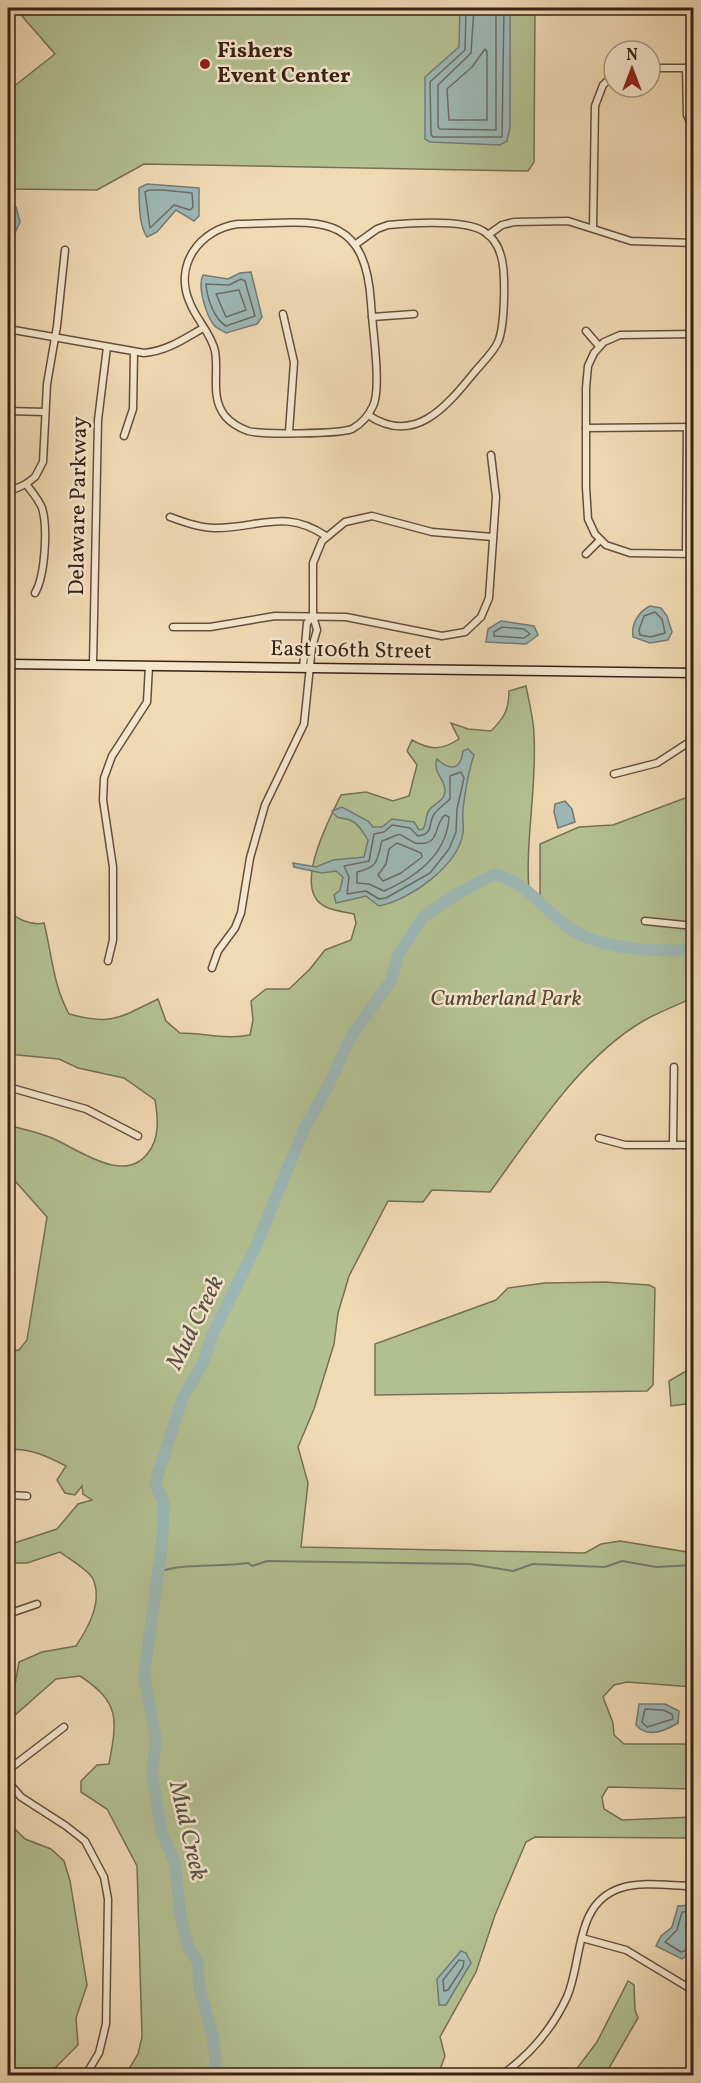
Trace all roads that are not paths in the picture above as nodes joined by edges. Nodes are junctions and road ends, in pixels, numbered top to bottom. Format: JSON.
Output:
{"nodes":[{"id":1,"x":662,"y":68,"type":"edge"},
{"id":2,"x":686,"y":68,"type":"junction"},
{"id":3,"x":693,"y":68,"type":"edge"},
{"id":4,"x":602,"y":88,"type":"edge"},
{"id":5,"x":691,"y":124,"type":"dead end"},
{"id":6,"x":593,"y":228,"type":"junction"},
{"id":7,"x":488,"y":235,"type":"junction"},
{"id":8,"x":693,"y":243,"type":"edge"},
{"id":9,"x":356,"y":244,"type":"junction"},
{"id":10,"x":65,"y":250,"type":"dead end"},
{"id":11,"x":283,"y":314,"type":"dead end"},
{"id":12,"x":414,"y":314,"type":"dead end"},
{"id":13,"x":372,"y":317,"type":"junction"},
{"id":14,"x":203,"y":328,"type":"junction"},
{"id":15,"x":8,"y":329,"type":"edge"},
{"id":16,"x":586,"y":331,"type":"dead end"},
{"id":17,"x":693,"y":334,"type":"edge"},
{"id":18,"x":55,"y":337,"type":"junction"},
{"id":19,"x":599,"y":346,"type":"junction"},
{"id":20,"x":106,"y":347,"type":"junction"},
{"id":21,"x":134,"y":353,"type":"junction"},
{"id":22,"x":8,"y":411,"type":"edge"},
{"id":23,"x":45,"y":412,"type":"junction"},
{"id":24,"x":368,"y":415,"type":"junction"},
{"id":25,"x":690,"y":427,"type":"edge"},
{"id":26,"x":586,"y":428,"type":"junction"},
{"id":27,"x":289,"y":432,"type":"junction"},
{"id":28,"x":124,"y":436,"type":"dead end"},
{"id":29,"x":491,"y":455,"type":"dead end"},
{"id":30,"x":26,"y":484,"type":"junction"},
{"id":31,"x":8,"y":492,"type":"edge"},
{"id":32,"x":170,"y":517,"type":"dead end"},
{"id":33,"x":326,"y":536,"type":"junction"},
{"id":34,"x":493,"y":537,"type":"junction"},
{"id":35,"x":600,"y":540,"type":"junction"},
{"id":36,"x":690,"y":553,"type":"edge"},
{"id":37,"x":586,"y":554,"type":"dead end"},
{"id":38,"x":35,"y":593,"type":"dead end"},
{"id":39,"x":313,"y":616,"type":"junction"},
{"id":40,"x":173,"y":627,"type":"dead end"},
{"id":41,"x":8,"y":664,"type":"edge"},
{"id":42,"x":93,"y":665,"type":"junction"},
{"id":43,"x":149,"y":666,"type":"junction"},
{"id":44,"x":307,"y":668,"type":"junction"},
{"id":45,"x":693,"y":673,"type":"edge"},
{"id":46,"x":693,"y":739,"type":"edge"},
{"id":47,"x":614,"y":774,"type":"dead end"},
{"id":48,"x":645,"y":921,"type":"dead end"},
{"id":49,"x":693,"y":926,"type":"edge"},
{"id":50,"x":108,"y":961,"type":"dead end"},
{"id":51,"x":212,"y":968,"type":"dead end"},
{"id":52,"x":674,"y":1067,"type":"dead end"},
{"id":53,"x":8,"y":1087,"type":"edge"},
{"id":54,"x":138,"y":1136,"type":"dead end"},
{"id":55,"x":599,"y":1138,"type":"dead end"},
{"id":56,"x":673,"y":1145,"type":"junction"},
{"id":57,"x":693,"y":1145,"type":"edge"},
{"id":58,"x":8,"y":1496,"type":"edge"},
{"id":59,"x":27,"y":1496,"type":"dead end"},
{"id":60,"x":37,"y":1604,"type":"dead end"},
{"id":61,"x":8,"y":1614,"type":"edge"},
{"id":62,"x":64,"y":1727,"type":"dead end"},
{"id":63,"x":8,"y":1770,"type":"edge"},
{"id":64,"x":8,"y":1782,"type":"edge"},
{"id":65,"x":693,"y":1886,"type":"edge"},
{"id":66,"x":582,"y":1938,"type":"junction"},
{"id":67,"x":693,"y":1991,"type":"edge"},
{"id":68,"x":85,"y":2076,"type":"edge"},
{"id":69,"x":500,"y":2076,"type":"edge"}],
"edges":[{"from":1,"to":2,"type":"street"},
{"from":2,"to":3,"type":"street"},
{"from":2,"to":5,"type":"street"},
{"from":4,"to":6,"type":"street"},
{"from":6,"to":7,"type":"street"},
{"from":6,"to":8,"type":"street"},
{"from":7,"to":9,"type":"street"},
{"from":7,"to":24,"type":"street"},
{"from":9,"to":13,"type":"street"},
{"from":9,"to":14,"type":"street"},
{"from":10,"to":18,"type":"street"},
{"from":11,"to":27,"type":"street"},
{"from":12,"to":13,"type":"street"},
{"from":13,"to":24,"type":"street"},
{"from":14,"to":21,"type":"street"},
{"from":14,"to":27,"type":"street"},
{"from":15,"to":18,"type":"street"},
{"from":16,"to":19,"type":"street"},
{"from":17,"to":19,"type":"street"},
{"from":18,"to":20,"type":"street"},
{"from":18,"to":23,"type":"street"},
{"from":19,"to":26,"type":"street"},
{"from":20,"to":21,"type":"street"},
{"from":20,"to":42,"type":"street","name":"Delaware Parkway"},
{"from":21,"to":28,"type":"street"},
{"from":22,"to":23,"type":"street"},
{"from":23,"to":30,"type":"street"},
{"from":24,"to":27,"type":"street"},
{"from":25,"to":26,"type":"street"},
{"from":25,"to":36,"type":"street"},
{"from":26,"to":35,"type":"street"},
{"from":29,"to":34,"type":"street"},
{"from":30,"to":31,"type":"street"},
{"from":30,"to":38,"type":"street"},
{"from":32,"to":33,"type":"street"},
{"from":33,"to":34,"type":"street"},
{"from":33,"to":39,"type":"street"},
{"from":34,"to":39,"type":"street"},
{"from":35,"to":36,"type":"street"},
{"from":35,"to":37,"type":"street"},
{"from":39,"to":40,"type":"street"},
{"from":39,"to":44,"type":"street"},
{"from":39,"to":44,"type":"street"},
{"from":41,"to":42,"type":"main road","name":"East 106th Street"},
{"from":42,"to":43,"type":"main road","name":"East 106th Street"},
{"from":43,"to":44,"type":"main road","name":"East 106th Street"},
{"from":43,"to":50,"type":"street"},
{"from":44,"to":45,"type":"main road","name":"East 106th Street"},
{"from":44,"to":51,"type":"street"},
{"from":46,"to":47,"type":"street"},
{"from":48,"to":49,"type":"street"},
{"from":52,"to":56,"type":"street"},
{"from":53,"to":54,"type":"street"},
{"from":55,"to":56,"type":"street"},
{"from":56,"to":57,"type":"street"},
{"from":58,"to":59,"type":"street"},
{"from":60,"to":61,"type":"street"},
{"from":62,"to":63,"type":"street"},
{"from":64,"to":68,"type":"street"},
{"from":65,"to":66,"type":"street"},
{"from":66,"to":67,"type":"street"},
{"from":66,"to":69,"type":"street"}]}
